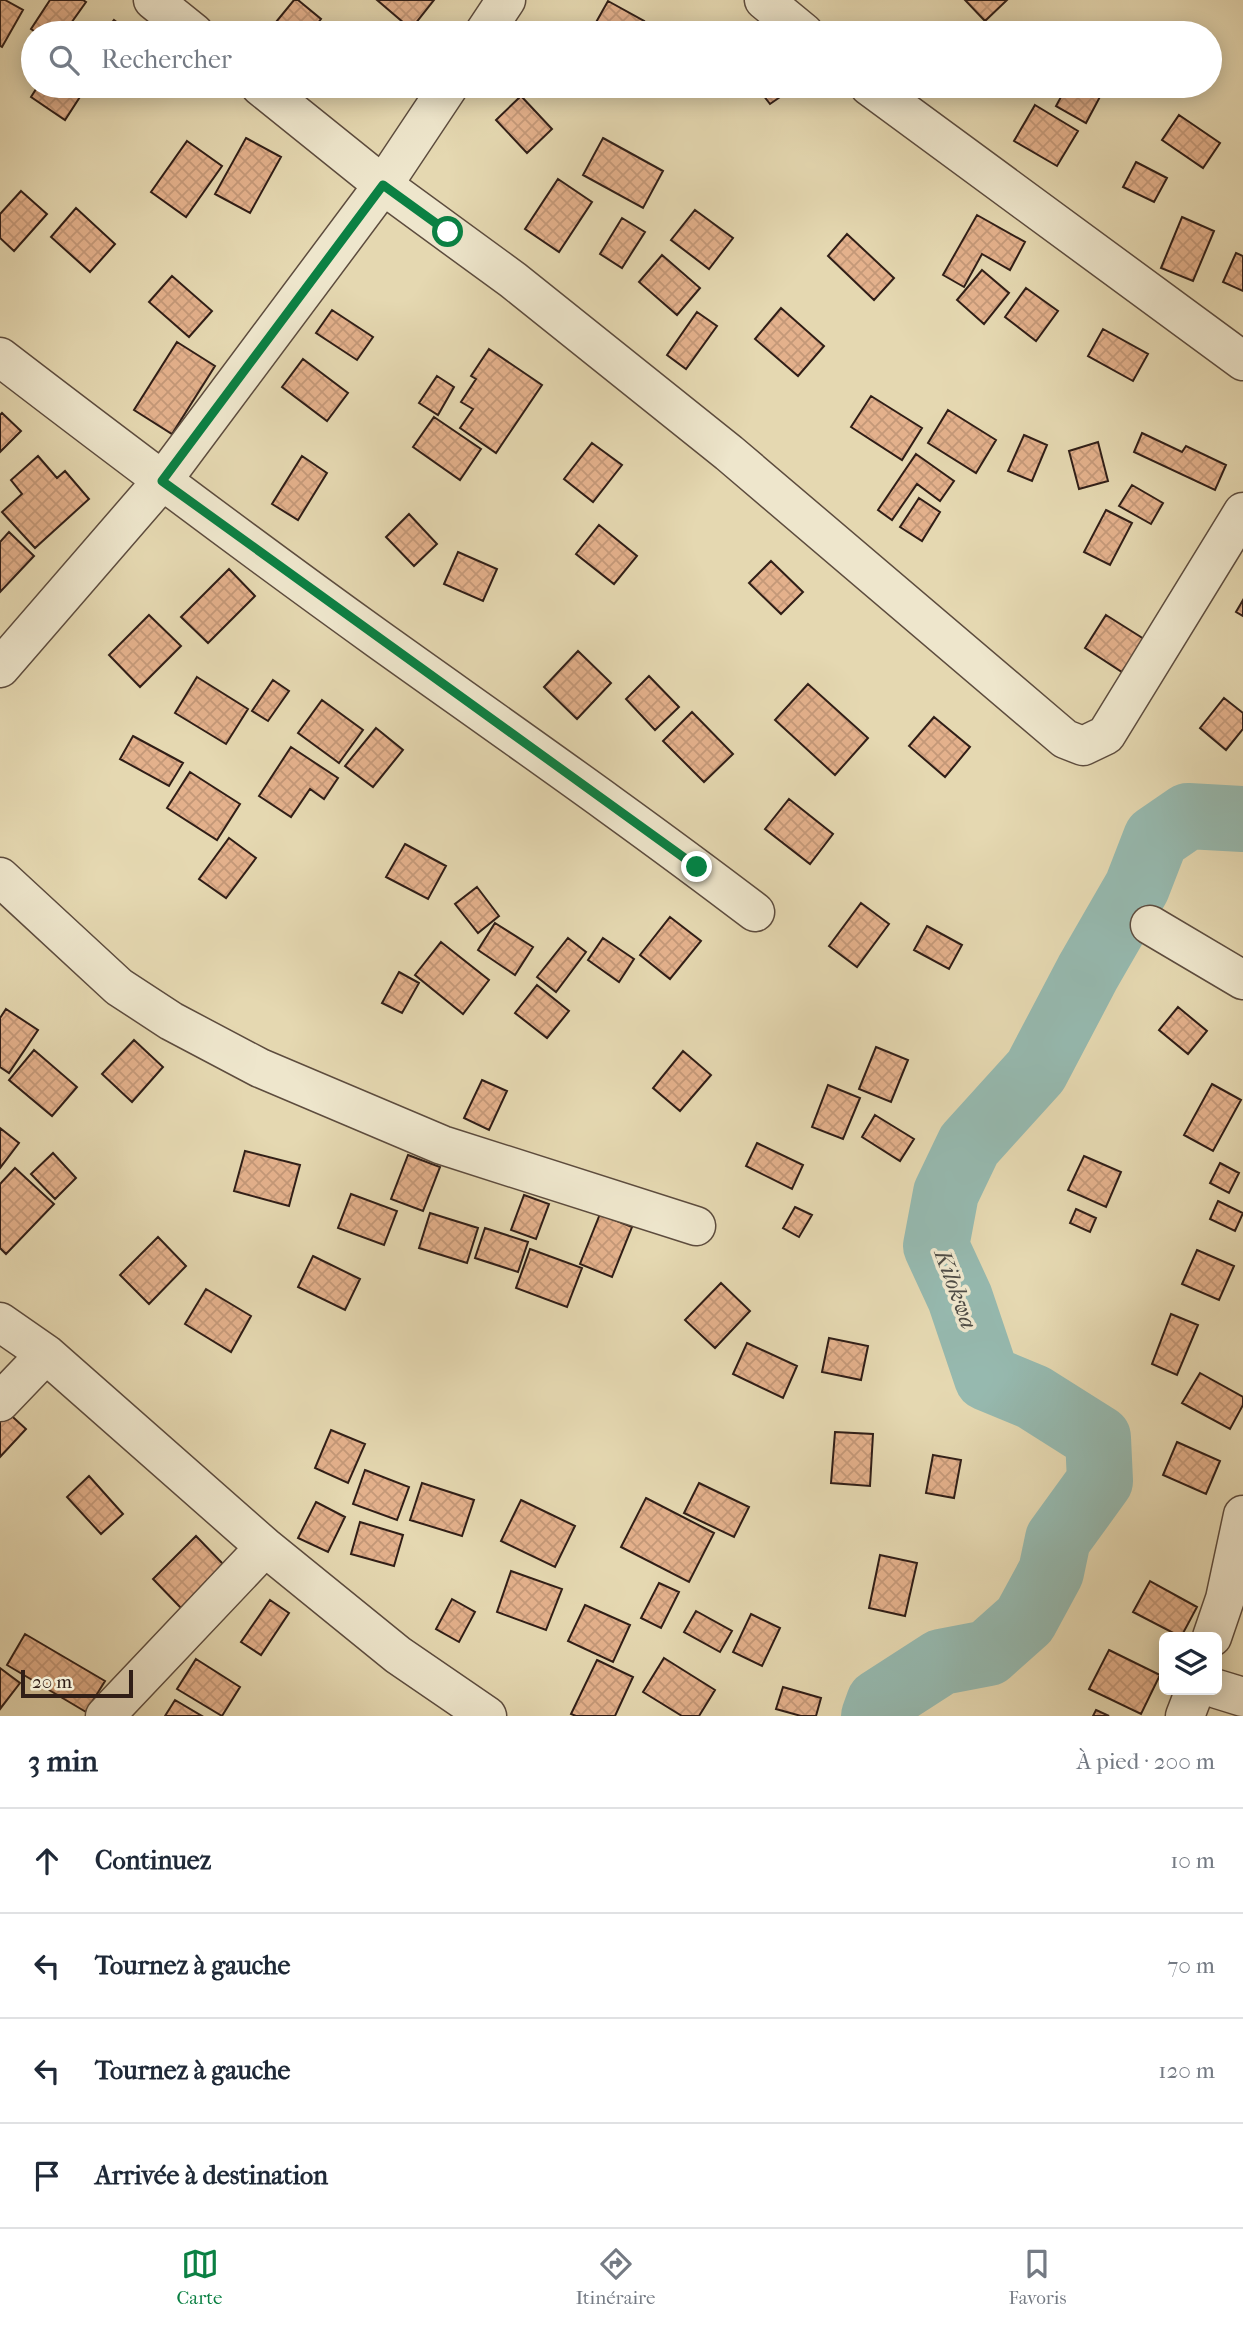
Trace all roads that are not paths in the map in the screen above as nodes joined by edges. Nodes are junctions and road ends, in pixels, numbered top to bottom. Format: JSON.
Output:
{"nodes":[{"id":1,"x":153,"y":0,"type":"edge"},
{"id":2,"x":506,"y":0,"type":"edge"},
{"id":3,"x":764,"y":0,"type":"edge"},
{"id":4,"x":179,"y":21,"type":"edge"},
{"id":5,"x":492,"y":21,"type":"edge"},
{"id":6,"x":789,"y":21,"type":"edge"},
{"id":7,"x":275,"y":98,"type":"edge"},
{"id":8,"x":441,"y":98,"type":"edge"},
{"id":9,"x":885,"y":98,"type":"edge"},
{"id":10,"x":383,"y":185,"type":"junction"},
{"id":11,"x":0,"y":357,"type":"edge"},
{"id":12,"x":1243,"y":361,"type":"edge"},
{"id":13,"x":162,"y":481,"type":"junction"},
{"id":14,"x":1243,"y":512,"type":"edge"},
{"id":15,"x":0,"y":668,"type":"edge"},
{"id":16,"x":0,"y":877,"type":"edge"},
{"id":17,"x":755,"y":912,"type":"dead end"},
{"id":18,"x":1150,"y":925,"type":"dead end"},
{"id":19,"x":1243,"y":980,"type":"edge"},
{"id":20,"x":695,"y":1226,"type":"dead end"},
{"id":21,"x":0,"y":1322,"type":"edge"},
{"id":22,"x":46,"y":1354,"type":"junction"},
{"id":23,"x":0,"y":1402,"type":"edge"},
{"id":24,"x":1243,"y":1515,"type":"edge"},
{"id":25,"x":265,"y":1546,"type":"junction"},
{"id":26,"x":1214,"y":1632,"type":"edge"},
{"id":27,"x":1222,"y":1691,"type":"edge"},
{"id":28,"x":1193,"y":1695,"type":"edge"},
{"id":29,"x":1243,"y":1697,"type":"edge"},
{"id":30,"x":105,"y":1716,"type":"edge"},
{"id":31,"x":487,"y":1716,"type":"edge"},
{"id":32,"x":1185,"y":1716,"type":"edge"}],
"edges":[{"from":1,"to":4,"type":"street"},
{"from":2,"to":5,"type":"street"},
{"from":3,"to":6,"type":"street"},
{"from":7,"to":10,"type":"street"},
{"from":8,"to":10,"type":"street"},
{"from":9,"to":12,"type":"street"},
{"from":10,"to":13,"type":"street"},
{"from":10,"to":14,"type":"street"},
{"from":11,"to":13,"type":"street"},
{"from":13,"to":15,"type":"street"},
{"from":13,"to":17,"type":"street"},
{"from":16,"to":20,"type":"street"},
{"from":18,"to":19,"type":"street"},
{"from":21,"to":22,"type":"street"},
{"from":22,"to":23,"type":"street"},
{"from":22,"to":25,"type":"street"},
{"from":24,"to":26,"type":"street"},
{"from":25,"to":30,"type":"street"},
{"from":25,"to":31,"type":"street"},
{"from":27,"to":29,"type":"street"},
{"from":28,"to":32,"type":"street"}]}
